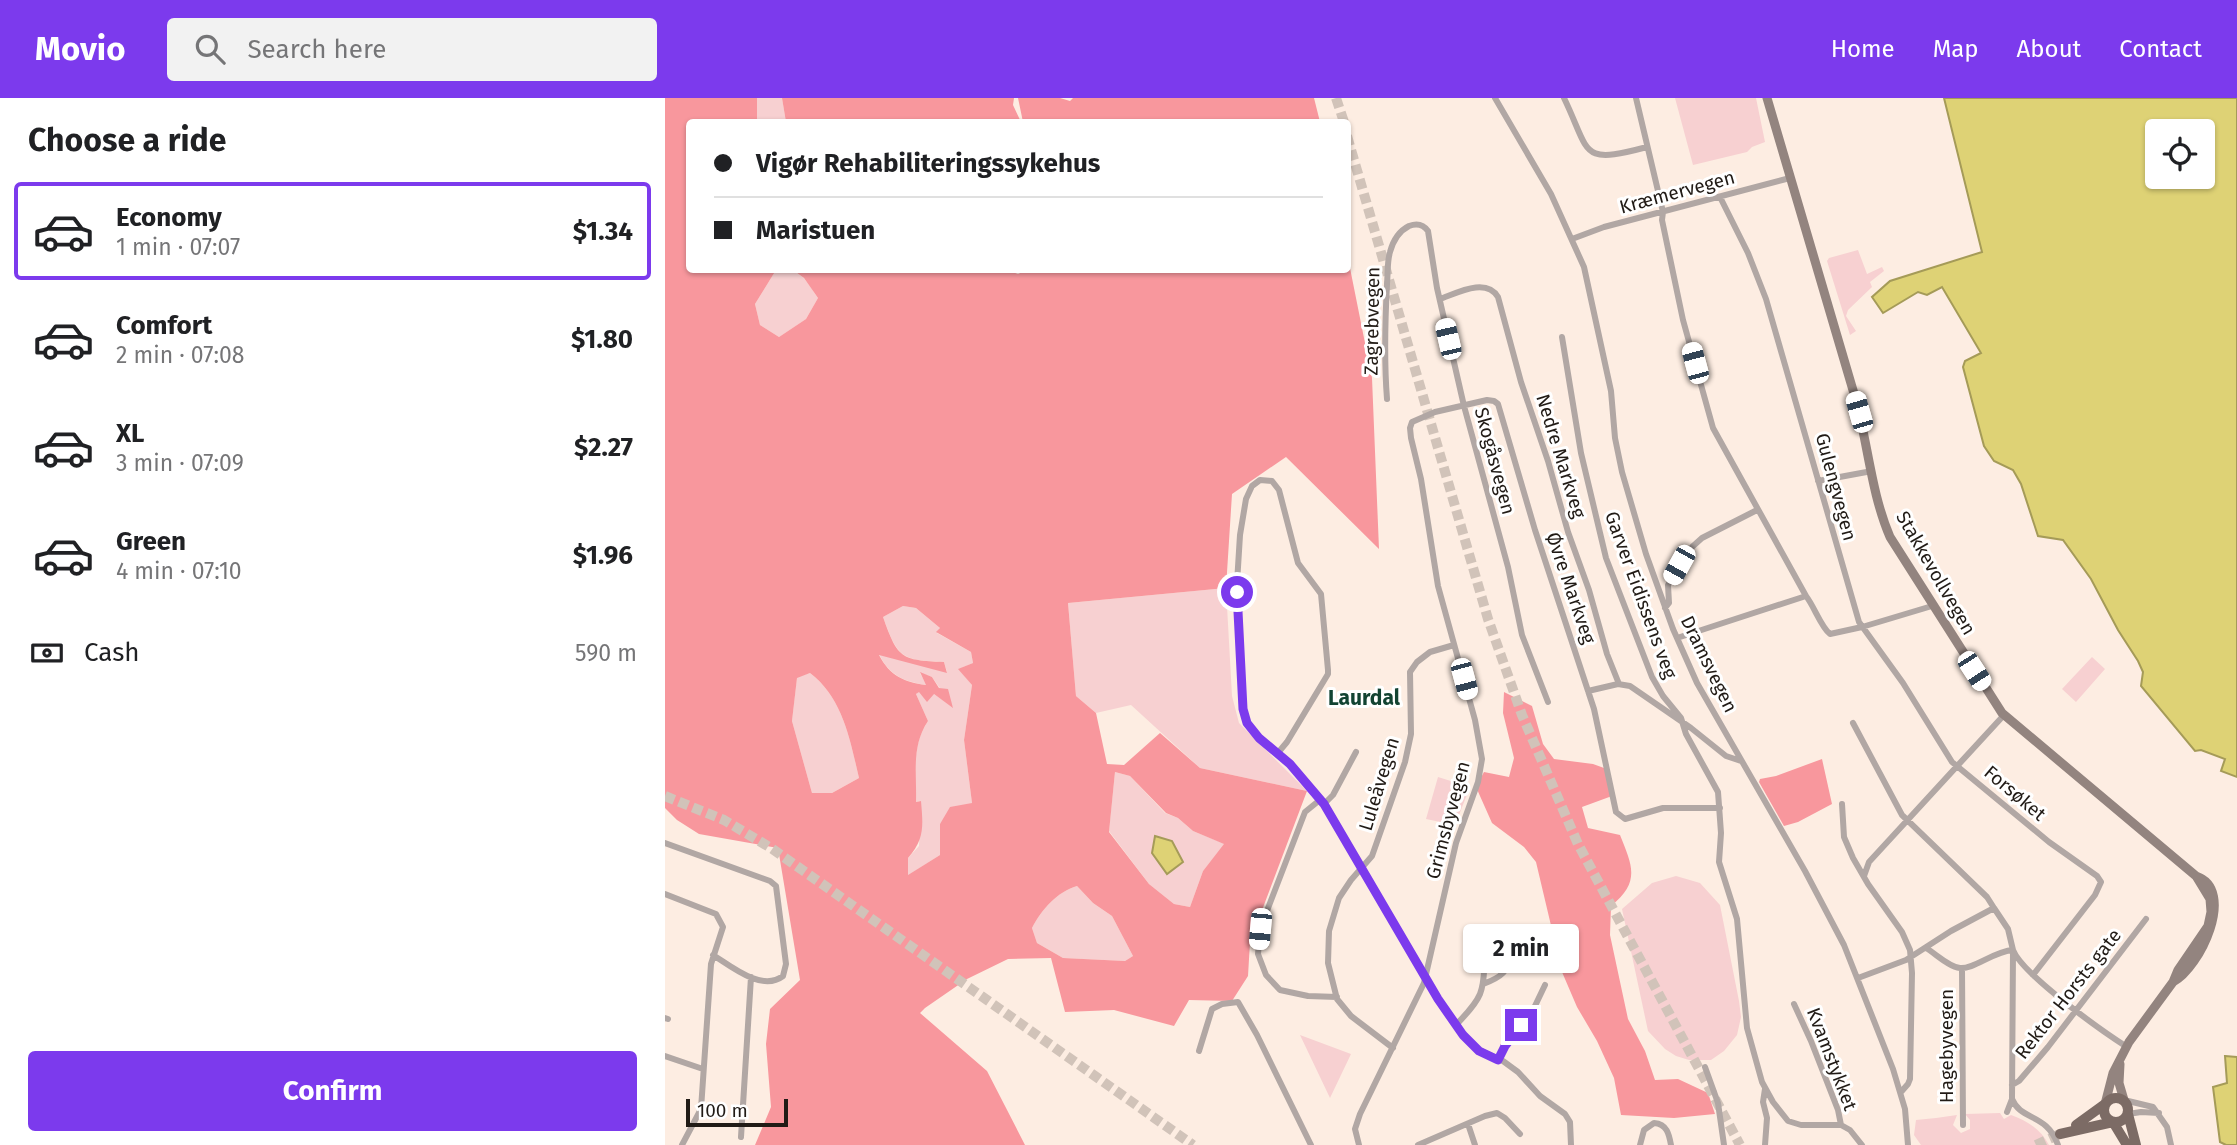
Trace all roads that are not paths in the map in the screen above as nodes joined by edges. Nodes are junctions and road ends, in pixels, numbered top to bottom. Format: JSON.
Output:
{"nodes":[{"id":1,"x":1495,"y":98,"type":"edge"},
{"id":2,"x":1565,"y":98,"type":"edge"},
{"id":3,"x":1636,"y":98,"type":"edge"},
{"id":4,"x":1767,"y":98,"type":"edge"},
{"id":5,"x":1647,"y":147,"type":"junction"},
{"id":6,"x":1790,"y":178,"type":"junction"},
{"id":7,"x":1720,"y":197,"type":"junction"},
{"id":8,"x":1663,"y":212,"type":"junction"},
{"id":9,"x":1425,"y":226,"type":"joint"},
{"id":10,"x":1572,"y":239,"type":"junction"},
{"id":11,"x":1440,"y":299,"type":"junction"},
{"id":12,"x":1562,"y":337,"type":"dead end"},
{"id":13,"x":1387,"y":399,"type":"dead end"},
{"id":14,"x":1464,"y":406,"type":"junction"},
{"id":15,"x":1872,"y":471,"type":"junction"},
{"id":16,"x":1818,"y":481,"type":"junction"},
{"id":17,"x":1757,"y":510,"type":"junction"},
{"id":18,"x":1806,"y":596,"type":"junction"},
{"id":19,"x":1932,"y":606,"type":"junction"},
{"id":20,"x":1665,"y":608,"type":"junction"},
{"id":21,"x":1862,"y":627,"type":"junction"},
{"id":22,"x":1677,"y":638,"type":"junction"},
{"id":23,"x":1454,"y":645,"type":"junction"},
{"id":24,"x":1619,"y":684,"type":"junction"},
{"id":25,"x":1588,"y":691,"type":"junction"},
{"id":26,"x":1548,"y":702,"type":"dead end"},
{"id":27,"x":2004,"y":715,"type":"junction"},
{"id":28,"x":1682,"y":722,"type":"junction"},
{"id":29,"x":1853,"y":723,"type":"dead end"},
{"id":30,"x":1356,"y":752,"type":"dead end"},
{"id":31,"x":1277,"y":754,"type":"junction"},
{"id":32,"x":1741,"y":761,"type":"junction"},
{"id":33,"x":1957,"y":766,"type":"junction"},
{"id":34,"x":1323,"y":802,"type":"junction"},
{"id":35,"x":1842,"y":804,"type":"dead end"},
{"id":36,"x":1720,"y":808,"type":"junction"},
{"id":37,"x":1907,"y":821,"type":"junction"},
{"id":38,"x":665,"y":843,"type":"edge"},
{"id":39,"x":1362,"y":869,"type":"junction"},
{"id":40,"x":1864,"y":876,"type":"junction"},
{"id":41,"x":665,"y":894,"type":"edge"},
{"id":42,"x":1994,"y":908,"type":"junction"},
{"id":43,"x":2146,"y":919,"type":"dead end"},
{"id":44,"x":1926,"y":948,"type":"junction"},
{"id":45,"x":2013,"y":950,"type":"junction"},
{"id":46,"x":713,"y":956,"type":"junction"},
{"id":47,"x":1911,"y":957,"type":"junction"},
{"id":48,"x":1962,"y":968,"type":"junction"},
{"id":49,"x":1425,"y":975,"type":"junction"},
{"id":50,"x":2033,"y":975,"type":"junction"},
{"id":51,"x":751,"y":977,"type":"junction"},
{"id":52,"x":1857,"y":978,"type":"junction"},
{"id":53,"x":1483,"y":984,"type":"junction"},
{"id":54,"x":1545,"y":985,"type":"dead end"},
{"id":55,"x":1337,"y":998,"type":"junction"},
{"id":56,"x":1794,"y":1004,"type":"dead end"},
{"id":57,"x":2076,"y":1010,"type":"junction"},
{"id":58,"x":1456,"y":1025,"type":"junction"},
{"id":59,"x":2127,"y":1047,"type":"junction"},
{"id":60,"x":1393,"y":1048,"type":"junction"},
{"id":61,"x":1199,"y":1051,"type":"dead end"},
{"id":62,"x":665,"y":1056,"type":"edge"},
{"id":63,"x":1498,"y":1060,"type":"junction"},
{"id":64,"x":2120,"y":1062,"type":"junction"},
{"id":65,"x":1705,"y":1068,"type":"dead end"},
{"id":66,"x":703,"y":1069,"type":"junction"},
{"id":67,"x":2012,"y":1085,"type":"junction"},
{"id":68,"x":1765,"y":1088,"type":"junction"},
{"id":69,"x":1901,"y":1092,"type":"junction"},
{"id":70,"x":2012,"y":1099,"type":"junction"},
{"id":71,"x":2124,"y":1100,"type":"junction"},
{"id":72,"x":2105,"y":1104,"type":"junction"},
{"id":73,"x":2007,"y":1112,"type":"dead end"},
{"id":74,"x":2159,"y":1113,"type":"junction"},
{"id":75,"x":2128,"y":1114,"type":"junction"},
{"id":76,"x":2113,"y":1122,"type":"junction"},
{"id":77,"x":1468,"y":1124,"type":"junction"},
{"id":78,"x":1841,"y":1125,"type":"junction"},
{"id":79,"x":1962,"y":1125,"type":"dead end"},
{"id":80,"x":1520,"y":1134,"type":"dead end"},
{"id":81,"x":741,"y":1136,"type":"dead end"},
{"id":82,"x":2061,"y":1137,"type":"edge"},
{"id":83,"x":682,"y":1145,"type":"edge"},
{"id":84,"x":1311,"y":1145,"type":"edge"},
{"id":85,"x":1359,"y":1145,"type":"edge"},
{"id":86,"x":1418,"y":1145,"type":"edge"},
{"id":87,"x":1475,"y":1145,"type":"edge"},
{"id":88,"x":1571,"y":1145,"type":"edge"},
{"id":89,"x":1640,"y":1145,"type":"edge"},
{"id":90,"x":1671,"y":1145,"type":"edge"},
{"id":91,"x":1724,"y":1145,"type":"edge"},
{"id":92,"x":1765,"y":1145,"type":"edge"},
{"id":93,"x":1862,"y":1145,"type":"edge"},
{"id":94,"x":1908,"y":1145,"type":"edge"},
{"id":95,"x":2127,"y":1145,"type":"edge"},
{"id":96,"x":2136,"y":1145,"type":"edge"},
{"id":97,"x":2172,"y":1145,"type":"edge"}],
"edges":[{"from":1,"to":10,"type":"street","name":"Dramsvegen"},
{"from":2,"to":5,"type":"street"},
{"from":3,"to":5,"type":"street"},
{"from":4,"to":6,"type":"street","name":"Stakkevollvegen"},
{"from":5,"to":8,"type":"street"},
{"from":6,"to":7,"type":"street","name":"Kræmervegen"},
{"from":6,"to":15,"type":"street","name":"Stakkevollvegen"},
{"from":7,"to":8,"type":"street","name":"Kræmervegen"},
{"from":7,"to":16,"type":"street","name":"Gulengvegen"},
{"from":8,"to":10,"type":"street","name":"Kræmervegen"},
{"from":8,"to":17,"type":"street"},
{"from":9,"to":11,"type":"street","name":"Skogåsvegen"},
{"from":9,"to":13,"type":"street","name":"Zagrebvegen"},
{"from":10,"to":20,"type":"street","name":"Dramsvegen"},
{"from":11,"to":14,"type":"street","name":"Skogåsvegen"},
{"from":11,"to":24,"type":"street","name":"Nedre Markveg"},
{"from":12,"to":28,"type":"street","name":"Garver Eidissens veg"},
{"from":14,"to":23,"type":"street","name":"Grimsbyvegen"},
{"from":14,"to":25,"type":"street","name":"Øvre Markveg"},
{"from":14,"to":26,"type":"street","name":"Skogåsvegen"},
{"from":15,"to":16,"type":"street"},
{"from":15,"to":19,"type":"street","name":"Stakkevollvegen"},
{"from":16,"to":21,"type":"street","name":"Gulengvegen"},
{"from":17,"to":18,"type":"street"},
{"from":17,"to":20,"type":"street"},
{"from":18,"to":21,"type":"street"},
{"from":18,"to":22,"type":"street"},
{"from":19,"to":21,"type":"street"},
{"from":19,"to":27,"type":"street","name":"Stakkevollvegen"},
{"from":20,"to":22,"type":"street","name":"Dramsvegen"},
{"from":21,"to":33,"type":"street","name":"Gulengvegen"},
{"from":22,"to":32,"type":"street","name":"Dramsvegen"},
{"from":23,"to":39,"type":"street","name":"Luleåvegen"},
{"from":23,"to":49,"type":"street","name":"Grimsbyvegen"},
{"from":24,"to":25,"type":"street"},
{"from":24,"to":28,"type":"street"},
{"from":25,"to":36,"type":"street","name":"Øvre Markveg"},
{"from":27,"to":33,"type":"street"},
{"from":27,"to":59,"type":"street","name":"Stakkevollvegen"},
{"from":28,"to":32,"type":"street"},
{"from":28,"to":36,"type":"street","name":"Garver Eidissens veg"},
{"from":29,"to":37,"type":"street"},
{"from":30,"to":34,"type":"street"},
{"from":31,"to":31,"type":"street"},
{"from":31,"to":34,"type":"street"},
{"from":32,"to":52,"type":"street","name":"Dramsvegen"},
{"from":33,"to":37,"type":"street"},
{"from":33,"to":50,"type":"street","name":"Forsøket"},
{"from":34,"to":39,"type":"street"},
{"from":34,"to":55,"type":"street"},
{"from":35,"to":40,"type":"street"},
{"from":36,"to":68,"type":"street","name":"Garver Eidissens veg"},
{"from":37,"to":40,"type":"street"},
{"from":37,"to":42,"type":"street"},
{"from":38,"to":51,"type":"street"},
{"from":39,"to":49,"type":"street"},
{"from":39,"to":55,"type":"street","name":"Luleåvegen"},
{"from":40,"to":47,"type":"street"},
{"from":41,"to":46,"type":"street"},
{"from":42,"to":44,"type":"street"},
{"from":42,"to":45,"type":"street"},
{"from":43,"to":57,"type":"street","name":"Rektor Horsts gate"},
{"from":44,"to":47,"type":"street"},
{"from":44,"to":48,"type":"street"},
{"from":45,"to":48,"type":"street"},
{"from":45,"to":50,"type":"street"},
{"from":45,"to":67,"type":"street"},
{"from":46,"to":51,"type":"street"},
{"from":46,"to":66,"type":"street"},
{"from":47,"to":52,"type":"street"},
{"from":47,"to":69,"type":"street"},
{"from":48,"to":79,"type":"street","name":"Hagebyvegen"},
{"from":49,"to":58,"type":"street"},
{"from":49,"to":60,"type":"street","name":"Grimsbyvegen"},
{"from":50,"to":57,"type":"street"},
{"from":51,"to":81,"type":"street"},
{"from":52,"to":69,"type":"street","name":"Dramsvegen"},
{"from":53,"to":53,"type":"street"},
{"from":53,"to":58,"type":"street"},
{"from":54,"to":63,"type":"street"},
{"from":55,"to":60,"type":"street"},
{"from":56,"to":78,"type":"street","name":"Kvamstykket"},
{"from":57,"to":59,"type":"street"},
{"from":57,"to":67,"type":"street","name":"Rektor Horsts gate"},
{"from":58,"to":63,"type":"street"},
{"from":59,"to":64,"type":"street","name":"Stakkevollvegen"},
{"from":60,"to":85,"type":"street","name":"Grimsbyvegen"},
{"from":61,"to":84,"type":"street"},
{"from":62,"to":66,"type":"street"},
{"from":63,"to":88,"type":"street"},
{"from":64,"to":71,"type":"street"},
{"from":64,"to":72,"type":"street","name":"Stakkevollvegen"},
{"from":65,"to":91,"type":"street"},
{"from":66,"to":83,"type":"street"},
{"from":67,"to":70,"type":"street"},
{"from":68,"to":78,"type":"street"},
{"from":68,"to":92,"type":"street"},
{"from":69,"to":94,"type":"street","name":"Dramsvegen"},
{"from":70,"to":73,"type":"street"},
{"from":70,"to":82,"type":"street"},
{"from":71,"to":72,"type":"main road"},
{"from":71,"to":74,"type":"street"},
{"from":71,"to":75,"type":"main road"},
{"from":72,"to":76,"type":"main road"},
{"from":72,"to":82,"type":"main road"},
{"from":74,"to":75,"type":"street"},
{"from":74,"to":97,"type":"street"},
{"from":75,"to":76,"type":"main road"},
{"from":75,"to":96,"type":"main road"},
{"from":76,"to":82,"type":"main road"},
{"from":76,"to":95,"type":"main road"},
{"from":77,"to":80,"type":"street"},
{"from":77,"to":86,"type":"street"},
{"from":77,"to":87,"type":"street"},
{"from":78,"to":93,"type":"street"},
{"from":89,"to":90,"type":"street"}]}
